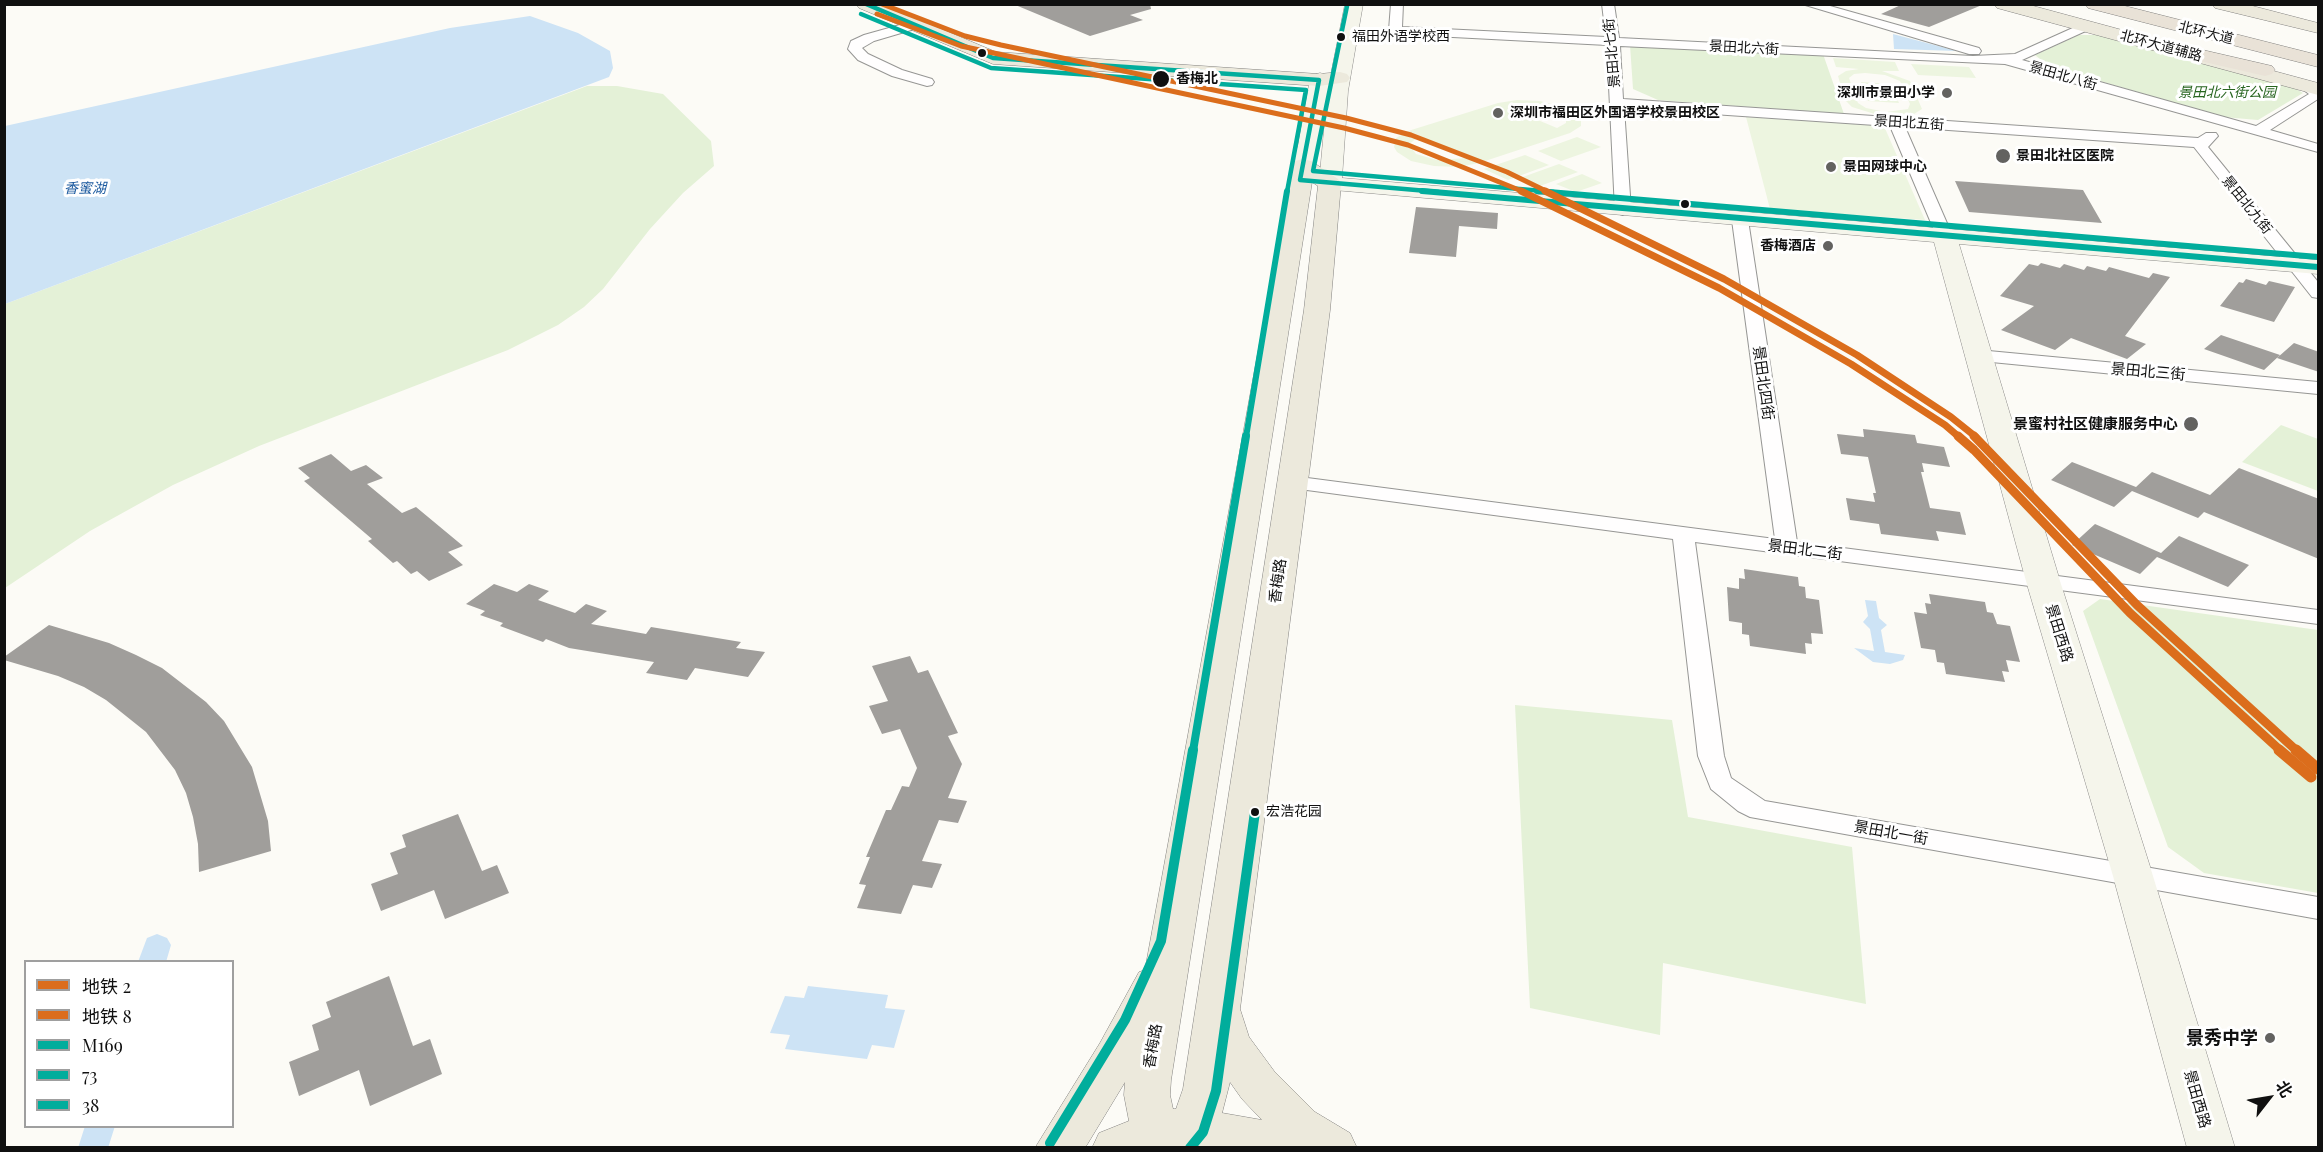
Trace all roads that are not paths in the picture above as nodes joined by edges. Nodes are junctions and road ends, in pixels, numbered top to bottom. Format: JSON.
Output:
{"nodes":[{"id":1,"x":865,"y":4,"type":"edge"},
{"id":2,"x":906,"y":4,"type":"edge"},
{"id":3,"x":1337,"y":4,"type":"edge"},
{"id":4,"x":1354,"y":4,"type":"edge"},
{"id":5,"x":1397,"y":4,"type":"edge"},
{"id":6,"x":1608,"y":4,"type":"edge"},
{"id":7,"x":1808,"y":4,"type":"edge"},
{"id":8,"x":2003,"y":4,"type":"edge"},
{"id":9,"x":2094,"y":4,"type":"edge"},
{"id":10,"x":2134,"y":4,"type":"edge"},
{"id":11,"x":2221,"y":4,"type":"edge"},
{"id":12,"x":914,"y":25,"type":"junction"},
{"id":13,"x":2086,"y":26,"type":"junction"},
{"id":14,"x":2319,"y":28,"type":"edge"},
{"id":15,"x":1612,"y":41,"type":"junction"},
{"id":16,"x":2319,"y":50,"type":"edge"},
{"id":17,"x":2194,"y":54,"type":"joint"},
{"id":18,"x":2005,"y":60,"type":"junction"},
{"id":19,"x":2319,"y":62,"type":"edge"},
{"id":20,"x":1327,"y":77,"type":"junction"},
{"id":21,"x":927,"y":82,"type":"dead end"},
{"id":22,"x":2314,"y":84,"type":"edge"},
{"id":23,"x":1617,"y":103,"type":"junction"},
{"id":24,"x":1896,"y":122,"type":"junction"},
{"id":25,"x":2229,"y":123,"type":"junction"},
{"id":26,"x":2258,"y":131,"type":"junction"},
{"id":27,"x":2201,"y":143,"type":"junction"},
{"id":28,"x":2319,"y":148,"type":"edge"},
{"id":29,"x":1311,"y":177,"type":"junction"},
{"id":30,"x":1623,"y":210,"type":"junction"},
{"id":31,"x":1735,"y":219,"type":"junction"},
{"id":32,"x":1945,"y":237,"type":"junction"},
{"id":33,"x":2307,"y":266,"type":"edge"},
{"id":34,"x":2319,"y":293,"type":"edge"},
{"id":35,"x":1317,"y":310,"type":"junction"},
{"id":36,"x":1277,"y":311,"type":"junction"},
{"id":37,"x":1978,"y":356,"type":"junction"},
{"id":38,"x":2319,"y":388,"type":"edge"},
{"id":39,"x":1292,"y":482,"type":"junction"},
{"id":40,"x":1683,"y":534,"type":"junction"},
{"id":41,"x":1780,"y":546,"type":"junction"},
{"id":42,"x":2043,"y":581,"type":"junction"},
{"id":43,"x":2319,"y":617,"type":"edge"},
{"id":44,"x":2133,"y":876,"type":"junction"},
{"id":45,"x":2319,"y":908,"type":"edge"},
{"id":46,"x":1170,"y":944,"type":"junction"},
{"id":47,"x":1217,"y":1005,"type":"junction"},
{"id":48,"x":1161,"y":1140,"type":"edge"},
{"id":49,"x":1059,"y":1148,"type":"edge"},
{"id":50,"x":1299,"y":1148,"type":"edge"},
{"id":51,"x":1333,"y":1148,"type":"edge"},
{"id":52,"x":2211,"y":1148,"type":"edge"}],
"edges":[{"from":1,"to":12,"type":"main road"},
{"from":2,"to":20,"type":"main road"},
{"from":3,"to":20,"type":"street","name":"香梅路"},
{"from":4,"to":20,"type":"street","name":"香梅路"},
{"from":5,"to":15,"type":"street","name":"景田北六街"},
{"from":6,"to":15,"type":"street","name":"景田北七街"},
{"from":7,"to":18,"type":"street","name":"景田北八街"},
{"from":8,"to":13,"type":"main road","name":"北环大道辅路"},
{"from":9,"to":19,"type":"highway","name":"北环大道"},
{"from":10,"to":16,"type":"highway","name":"北环大道"},
{"from":11,"to":14,"type":"main road"},
{"from":12,"to":20,"type":"main road"},
{"from":12,"to":21,"type":"street"},
{"from":13,"to":17,"type":"main road","name":"北环大道辅路"},
{"from":13,"to":18,"type":"street","name":"景田北六街"},
{"from":15,"to":18,"type":"street","name":"景田北六街"},
{"from":15,"to":23,"type":"street","name":"景田北七街"},
{"from":17,"to":22,"type":"highway"},
{"from":18,"to":25,"type":"street","name":"景田北八街"},
{"from":20,"to":29,"type":"street","name":"香梅路"},
{"from":20,"to":29,"type":"street","name":"香梅路"},
{"from":22,"to":26,"type":"street"},
{"from":23,"to":24,"type":"street","name":"景田北五街"},
{"from":23,"to":30,"type":"street","name":"景田北七街"},
{"from":24,"to":27,"type":"street","name":"景田北五街"},
{"from":24,"to":32,"type":"street","name":"景田西路"},
{"from":25,"to":26,"type":"street","name":"景田北八街"},
{"from":25,"to":27,"type":"street"},
{"from":26,"to":28,"type":"street","name":"景田北八街"},
{"from":27,"to":33,"type":"street","name":"景田北九街"},
{"from":29,"to":30,"type":"street"},
{"from":29,"to":35,"type":"main road","name":"香梅路"},
{"from":29,"to":36,"type":"main road","name":"香梅路"},
{"from":30,"to":31,"type":"street"},
{"from":31,"to":32,"type":"street"},
{"from":31,"to":41,"type":"street","name":"景田北四街"},
{"from":32,"to":33,"type":"street"},
{"from":32,"to":37,"type":"street","name":"景田西路"},
{"from":33,"to":34,"type":"street","name":"景田北九街"},
{"from":35,"to":36,"type":"main road"},
{"from":35,"to":39,"type":"main road","name":"香梅路"},
{"from":36,"to":46,"type":"main road","name":"香梅路"},
{"from":37,"to":38,"type":"street","name":"景田北三街"},
{"from":37,"to":42,"type":"street","name":"景田西路"},
{"from":39,"to":40,"type":"street","name":"景田北二街"},
{"from":39,"to":47,"type":"main road","name":"香梅路"},
{"from":40,"to":41,"type":"street","name":"景田北二街"},
{"from":40,"to":44,"type":"street","name":"景田北一街"},
{"from":41,"to":42,"type":"street","name":"景田北二街"},
{"from":42,"to":43,"type":"street","name":"景田北二街"},
{"from":42,"to":44,"type":"street","name":"景田西路"},
{"from":44,"to":45,"type":"street","name":"景田北一街"},
{"from":44,"to":52,"type":"street","name":"景田西路"},
{"from":46,"to":48,"type":"main road","name":"香梅路"},
{"from":46,"to":49,"type":"main road"},
{"from":47,"to":48,"type":"main road","name":"香梅路"},
{"from":47,"to":51,"type":"main road"},
{"from":48,"to":50,"type":"main road"}]}
